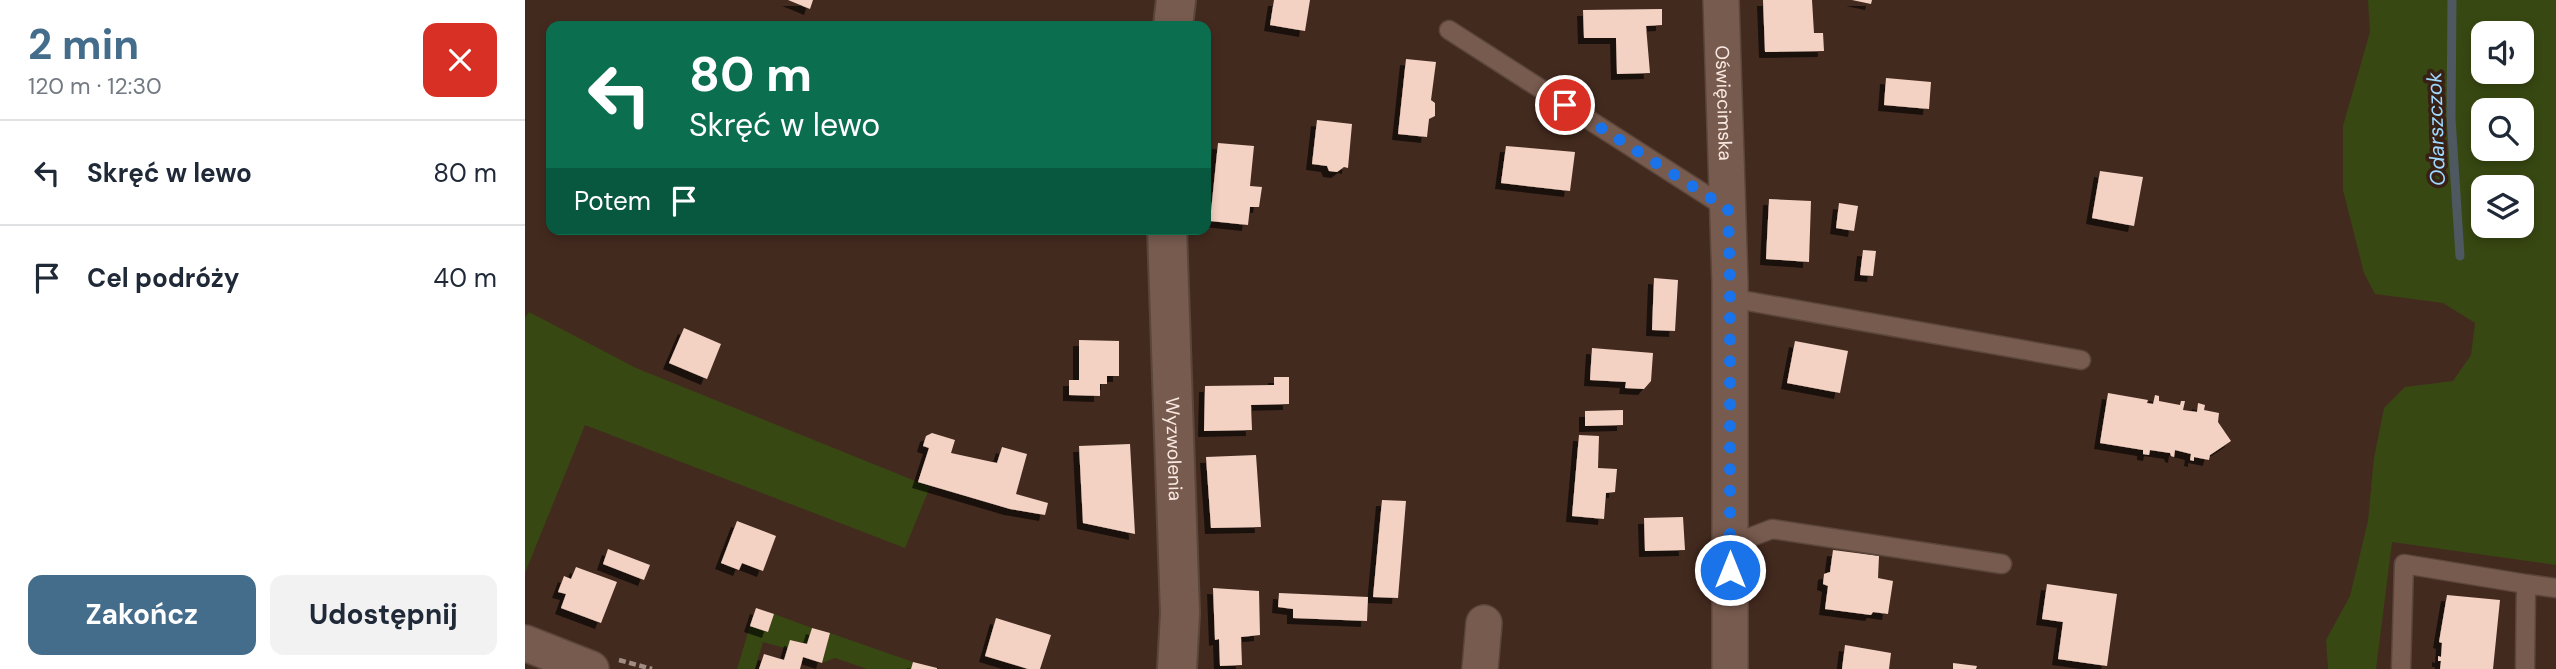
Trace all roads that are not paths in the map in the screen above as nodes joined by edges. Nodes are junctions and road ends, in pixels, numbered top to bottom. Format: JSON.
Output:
{"nodes":[{"id":1,"x":1176,"y":0,"type":"edge"},
{"id":2,"x":1721,"y":0,"type":"edge"},
{"id":3,"x":1174,"y":21,"type":"edge"},
{"id":4,"x":1449,"y":30,"type":"dead end"},
{"id":5,"x":1728,"y":209,"type":"junction"},
{"id":6,"x":1167,"y":235,"type":"edge"},
{"id":7,"x":1730,"y":298,"type":"junction"},
{"id":8,"x":2081,"y":359,"type":"dead end"},
{"id":9,"x":1730,"y":545,"type":"junction"},
{"id":10,"x":2002,"y":564,"type":"dead end"},
{"id":11,"x":2526,"y":584,"type":"junction"},
{"id":12,"x":2556,"y":588,"type":"edge"},
{"id":13,"x":1485,"y":623,"type":"dead end"},
{"id":14,"x":525,"y":643,"type":"edge"},
{"id":15,"x":591,"y":669,"type":"edge"},
{"id":16,"x":1177,"y":669,"type":"edge"},
{"id":17,"x":1480,"y":669,"type":"edge"},
{"id":18,"x":1730,"y":669,"type":"edge"},
{"id":19,"x":2401,"y":669,"type":"edge"},
{"id":20,"x":2525,"y":669,"type":"edge"}],
"edges":[{"from":1,"to":3,"type":"street"},
{"from":2,"to":5,"type":"street","name":"Oświęcimska"},
{"from":4,"to":5,"type":"lane"},
{"from":5,"to":7,"type":"street","name":"Oświęcimska"},
{"from":6,"to":16,"type":"street","name":"Wyzwolenia"},
{"from":7,"to":8,"type":"lane"},
{"from":7,"to":9,"type":"street","name":"Oświęcimska"},
{"from":9,"to":10,"type":"lane"},
{"from":9,"to":18,"type":"street","name":"Oświęcimska"},
{"from":11,"to":12,"type":"lane"},
{"from":11,"to":19,"type":"lane"},
{"from":11,"to":20,"type":"lane"},
{"from":13,"to":17,"type":"street"},
{"from":14,"to":15,"type":"street"}]}
